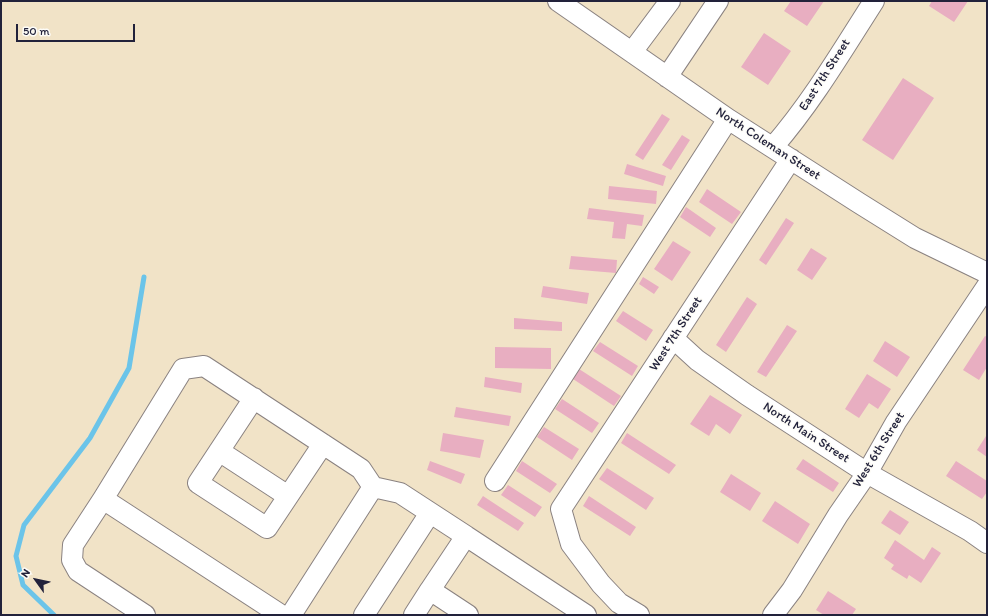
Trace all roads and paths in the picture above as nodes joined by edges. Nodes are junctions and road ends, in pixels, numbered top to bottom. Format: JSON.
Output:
{"nodes":[{"id":1,"x":558,"y":1,"type":"edge"},
{"id":2,"x":670,"y":1,"type":"edge"},
{"id":3,"x":718,"y":1,"type":"edge"},
{"id":4,"x":874,"y":1,"type":"edge"},
{"id":5,"x":632,"y":52,"type":"junction"},
{"id":6,"x":667,"y":77,"type":"junction"},
{"id":7,"x":728,"y":119,"type":"junction"},
{"id":8,"x":773,"y":147,"type":"junction"},
{"id":9,"x":792,"y":159,"type":"junction"},
{"id":10,"x":987,"y":273,"type":"edge"},
{"id":11,"x":987,"y":286,"type":"edge"},
{"id":12,"x":673,"y":338,"type":"junction"},
{"id":13,"x":254,"y":398,"type":"junction"},
{"id":14,"x":323,"y":444,"type":"junction"},
{"id":15,"x":219,"y":451,"type":"junction"},
{"id":16,"x":867,"y":473,"type":"junction"},
{"id":17,"x":495,"y":481,"type":"dead end"},
{"id":18,"x":373,"y":487,"type":"junction"},
{"id":19,"x":288,"y":496,"type":"junction"},
{"id":20,"x":103,"y":498,"type":"junction"},
{"id":21,"x":430,"y":513,"type":"junction"},
{"id":22,"x":466,"y":536,"type":"junction"},
{"id":23,"x":987,"y":543,"type":"edge"},
{"id":24,"x":430,"y":590,"type":"junction"},
{"id":25,"x":145,"y":615,"type":"edge"},
{"id":26,"x":281,"y":615,"type":"edge"},
{"id":27,"x":291,"y":615,"type":"edge"},
{"id":28,"x":364,"y":615,"type":"edge"},
{"id":29,"x":414,"y":615,"type":"edge"},
{"id":30,"x":468,"y":615,"type":"edge"},
{"id":31,"x":586,"y":615,"type":"edge"},
{"id":32,"x":639,"y":615,"type":"edge"},
{"id":33,"x":773,"y":615,"type":"edge"}],
"edges":[{"from":1,"to":5,"type":"street","name":"North Coleman Street"},
{"from":2,"to":5,"type":"street"},
{"from":3,"to":6,"type":"street"},
{"from":4,"to":8,"type":"street","name":"East 7th Street"},
{"from":5,"to":6,"type":"street","name":"North Coleman Street"},
{"from":6,"to":7,"type":"street","name":"North Coleman Street"},
{"from":7,"to":8,"type":"street","name":"North Coleman Street"},
{"from":7,"to":17,"type":"street"},
{"from":8,"to":9,"type":"street","name":"North Coleman Street"},
{"from":9,"to":10,"type":"street","name":"North Coleman Street"},
{"from":9,"to":12,"type":"street","name":"West 7th Street"},
{"from":11,"to":16,"type":"street","name":"West 6th Street"},
{"from":12,"to":16,"type":"street","name":"North Main Street"},
{"from":12,"to":32,"type":"street","name":"West 7th Street"},
{"from":13,"to":14,"type":"street"},
{"from":13,"to":15,"type":"street"},
{"from":13,"to":20,"type":"street"},
{"from":14,"to":18,"type":"street"},
{"from":14,"to":19,"type":"street"},
{"from":15,"to":19,"type":"street"},
{"from":15,"to":19,"type":"street"},
{"from":16,"to":23,"type":"street","name":"North Main Street"},
{"from":16,"to":33,"type":"street","name":"West 6th Street"},
{"from":18,"to":21,"type":"street"},
{"from":18,"to":27,"type":"street"},
{"from":20,"to":25,"type":"street"},
{"from":20,"to":26,"type":"street"},
{"from":21,"to":22,"type":"street"},
{"from":21,"to":28,"type":"street"},
{"from":22,"to":24,"type":"street"},
{"from":22,"to":31,"type":"street"},
{"from":24,"to":29,"type":"street"},
{"from":24,"to":30,"type":"street"}]}
